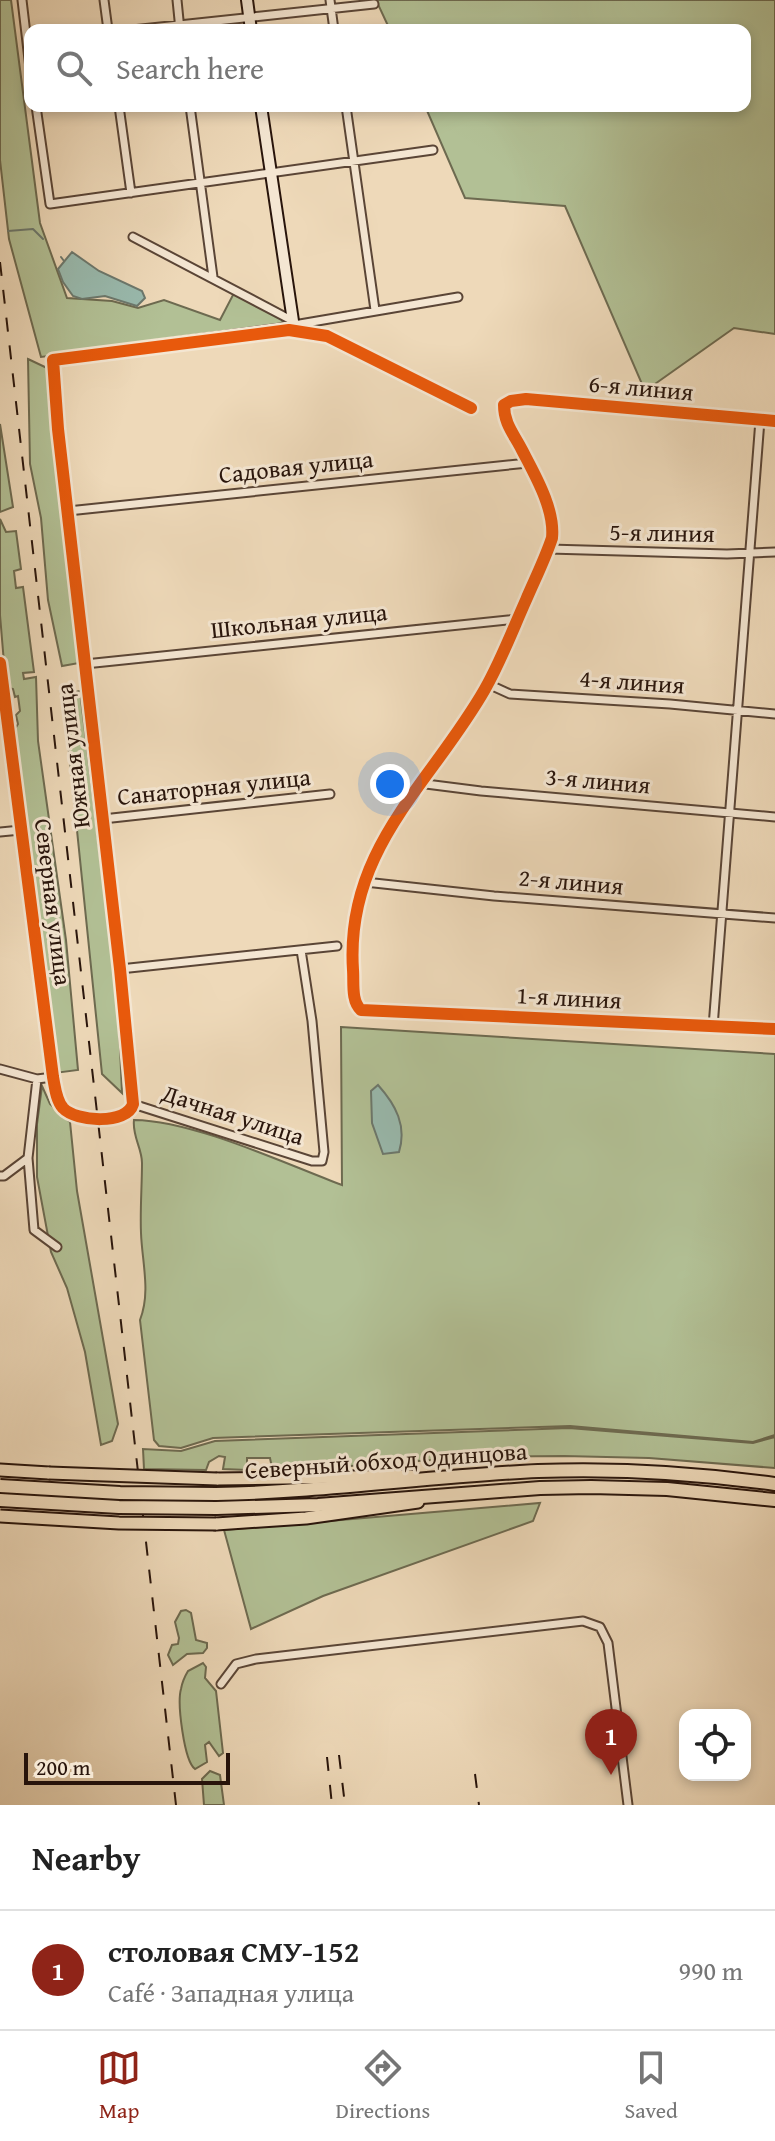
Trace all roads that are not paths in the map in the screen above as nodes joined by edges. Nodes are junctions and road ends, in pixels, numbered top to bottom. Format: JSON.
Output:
{"nodes":[{"id":1,"x":22,"y":0,"type":"edge"},
{"id":2,"x":104,"y":0,"type":"edge"},
{"id":3,"x":177,"y":0,"type":"edge"},
{"id":4,"x":247,"y":0,"type":"edge"},
{"id":5,"x":330,"y":4,"type":"edge"},
{"id":6,"x":374,"y":4,"type":"dead end"},
{"id":7,"x":249,"y":17,"type":"junction"},
{"id":8,"x":25,"y":24,"type":"edge"},
{"id":9,"x":107,"y":24,"type":"edge"},
{"id":10,"x":180,"y":24,"type":"edge"},
{"id":11,"x":201,"y":24,"type":"edge"},
{"id":12,"x":250,"y":24,"type":"edge"},
{"id":13,"x":333,"y":24,"type":"edge"},
{"id":14,"x":37,"y":112,"type":"edge"},
{"id":15,"x":120,"y":112,"type":"edge"},
{"id":16,"x":191,"y":112,"type":"edge"},
{"id":17,"x":262,"y":112,"type":"edge"},
{"id":18,"x":347,"y":112,"type":"edge"},
{"id":19,"x":433,"y":150,"type":"dead end"},
{"id":20,"x":355,"y":162,"type":"junction"},
{"id":21,"x":271,"y":171,"type":"junction"},
{"id":22,"x":201,"y":183,"type":"junction"},
{"id":23,"x":131,"y":193,"type":"junction"},
{"id":24,"x":133,"y":237,"type":"dead end"},
{"id":25,"x":213,"y":277,"type":"junction"},
{"id":26,"x":458,"y":297,"type":"dead end"},
{"id":27,"x":375,"y":310,"type":"junction"},
{"id":28,"x":292,"y":325,"type":"junction"},
{"id":29,"x":471,"y":408,"type":"dead end"},
{"id":30,"x":760,"y":420,"type":"junction"},
{"id":31,"x":775,"y":421,"type":"edge"},
{"id":32,"x":528,"y":463,"type":"junction"},
{"id":33,"x":68,"y":511,"type":"junction"},
{"id":34,"x":549,"y":549,"type":"junction"},
{"id":35,"x":775,"y":552,"type":"edge"},
{"id":36,"x":749,"y":554,"type":"junction"},
{"id":37,"x":517,"y":619,"type":"junction"},
{"id":38,"x":0,"y":663,"type":"edge"},
{"id":39,"x":85,"y":664,"type":"junction"},
{"id":40,"x":488,"y":684,"type":"junction"},
{"id":41,"x":737,"y":710,"type":"junction"},
{"id":42,"x":775,"y":714,"type":"edge"},
{"id":43,"x":418,"y":783,"type":"junction"},
{"id":44,"x":330,"y":794,"type":"dead end"},
{"id":45,"x":729,"y":813,"type":"junction"},
{"id":46,"x":775,"y":817,"type":"edge"},
{"id":47,"x":103,"y":819,"type":"junction"},
{"id":48,"x":21,"y":830,"type":"junction"},
{"id":49,"x":0,"y":832,"type":"edge"},
{"id":50,"x":365,"y":882,"type":"junction"},
{"id":51,"x":721,"y":913,"type":"junction"},
{"id":52,"x":775,"y":918,"type":"edge"},
{"id":53,"x":337,"y":946,"type":"dead end"},
{"id":54,"x":301,"y":950,"type":"junction"},
{"id":55,"x":120,"y":969,"type":"junction"},
{"id":56,"x":713,"y":1027,"type":"junction"},
{"id":57,"x":775,"y":1029,"type":"edge"},
{"id":58,"x":0,"y":1069,"type":"edge"},
{"id":59,"x":53,"y":1077,"type":"junction"},
{"id":60,"x":37,"y":1079,"type":"junction"},
{"id":61,"x":133,"y":1104,"type":"junction"},
{"id":62,"x":28,"y":1158,"type":"junction"},
{"id":63,"x":0,"y":1176,"type":"edge"},
{"id":64,"x":57,"y":1247,"type":"dead end"},
{"id":65,"x":0,"y":1470,"type":"edge"},
{"id":66,"x":468,"y":1475,"type":"junction"},
{"id":67,"x":775,"y":1484,"type":"edge"},
{"id":68,"x":0,"y":1486,"type":"edge"},
{"id":69,"x":469,"y":1494,"type":"junction"},
{"id":70,"x":0,"y":1500,"type":"edge"},
{"id":71,"x":775,"y":1500,"type":"edge"},
{"id":72,"x":0,"y":1516,"type":"edge"},
{"id":73,"x":221,"y":1684,"type":"dead end"},
{"id":74,"x":628,"y":1805,"type":"edge"}],
"edges":[{"from":1,"to":8,"type":"street"},
{"from":2,"to":9,"type":"street"},
{"from":3,"to":10,"type":"street"},
{"from":4,"to":7,"type":"street"},
{"from":5,"to":6,"type":"street"},
{"from":5,"to":7,"type":"street"},
{"from":5,"to":13,"type":"street"},
{"from":7,"to":11,"type":"street"},
{"from":7,"to":12,"type":"street"},
{"from":14,"to":23,"type":"street"},
{"from":15,"to":23,"type":"street"},
{"from":16,"to":22,"type":"street"},
{"from":17,"to":21,"type":"street"},
{"from":18,"to":20,"type":"street"},
{"from":19,"to":20,"type":"street"},
{"from":20,"to":21,"type":"street"},
{"from":20,"to":27,"type":"street"},
{"from":21,"to":22,"type":"street"},
{"from":21,"to":28,"type":"street"},
{"from":22,"to":23,"type":"street"},
{"from":22,"to":25,"type":"street"},
{"from":24,"to":25,"type":"street"},
{"from":25,"to":28,"type":"street"},
{"from":26,"to":27,"type":"street"},
{"from":27,"to":28,"type":"street"},
{"from":28,"to":29,"type":"street"},
{"from":28,"to":33,"type":"street","name":"Южная улица"},
{"from":30,"to":31,"type":"street","name":"6-я линия"},
{"from":30,"to":32,"type":"street","name":"6-я линия"},
{"from":30,"to":36,"type":"street"},
{"from":32,"to":33,"type":"street","name":"Садовая улица"},
{"from":32,"to":34,"type":"street"},
{"from":33,"to":39,"type":"street","name":"Южная улица"},
{"from":34,"to":36,"type":"street","name":"5-я линия"},
{"from":34,"to":37,"type":"street"},
{"from":35,"to":36,"type":"street","name":"5-я линия"},
{"from":36,"to":41,"type":"street"},
{"from":37,"to":39,"type":"street","name":"Школьная улица"},
{"from":37,"to":40,"type":"street"},
{"from":38,"to":48,"type":"street","name":"Северная улица"},
{"from":39,"to":47,"type":"street","name":"Южная улица"},
{"from":40,"to":41,"type":"street","name":"4-я линия"},
{"from":40,"to":43,"type":"street"},
{"from":41,"to":42,"type":"street","name":"4-я линия"},
{"from":41,"to":45,"type":"street"},
{"from":43,"to":45,"type":"street","name":"3-я линия"},
{"from":43,"to":50,"type":"street"},
{"from":44,"to":47,"type":"street","name":"Санаторная улица"},
{"from":45,"to":46,"type":"street","name":"3-я линия"},
{"from":45,"to":51,"type":"street"},
{"from":47,"to":55,"type":"street","name":"Южная улица"},
{"from":48,"to":49,"type":"street"},
{"from":48,"to":59,"type":"street","name":"Северная улица"},
{"from":50,"to":51,"type":"street","name":"2-я линия"},
{"from":50,"to":56,"type":"street","name":"1-я линия"},
{"from":51,"to":52,"type":"street","name":"2-я линия"},
{"from":51,"to":56,"type":"street"},
{"from":53,"to":54,"type":"street"},
{"from":54,"to":55,"type":"street"},
{"from":54,"to":61,"type":"street","name":"Дачная улица"},
{"from":55,"to":61,"type":"street","name":"Южная улица"},
{"from":56,"to":57,"type":"street","name":"1-я линия"},
{"from":58,"to":60,"type":"street"},
{"from":59,"to":60,"type":"street"},
{"from":59,"to":61,"type":"street","name":"Северная улица"},
{"from":60,"to":62,"type":"street"},
{"from":62,"to":63,"type":"street"},
{"from":62,"to":64,"type":"street"},
{"from":65,"to":66,"type":"main road","bridge":true},
{"from":66,"to":67,"type":"highway","name":"Северный обход Одинцова"},
{"from":66,"to":68,"type":"highway","name":"Северный обход Одинцова","bridge":true},
{"from":69,"to":70,"type":"highway","name":"Северный обход Одинцова","bridge":true},
{"from":69,"to":71,"type":"highway","name":"Северный обход Одинцова"},
{"from":69,"to":72,"type":"main road","bridge":true},
{"from":73,"to":74,"type":"street"}]}
